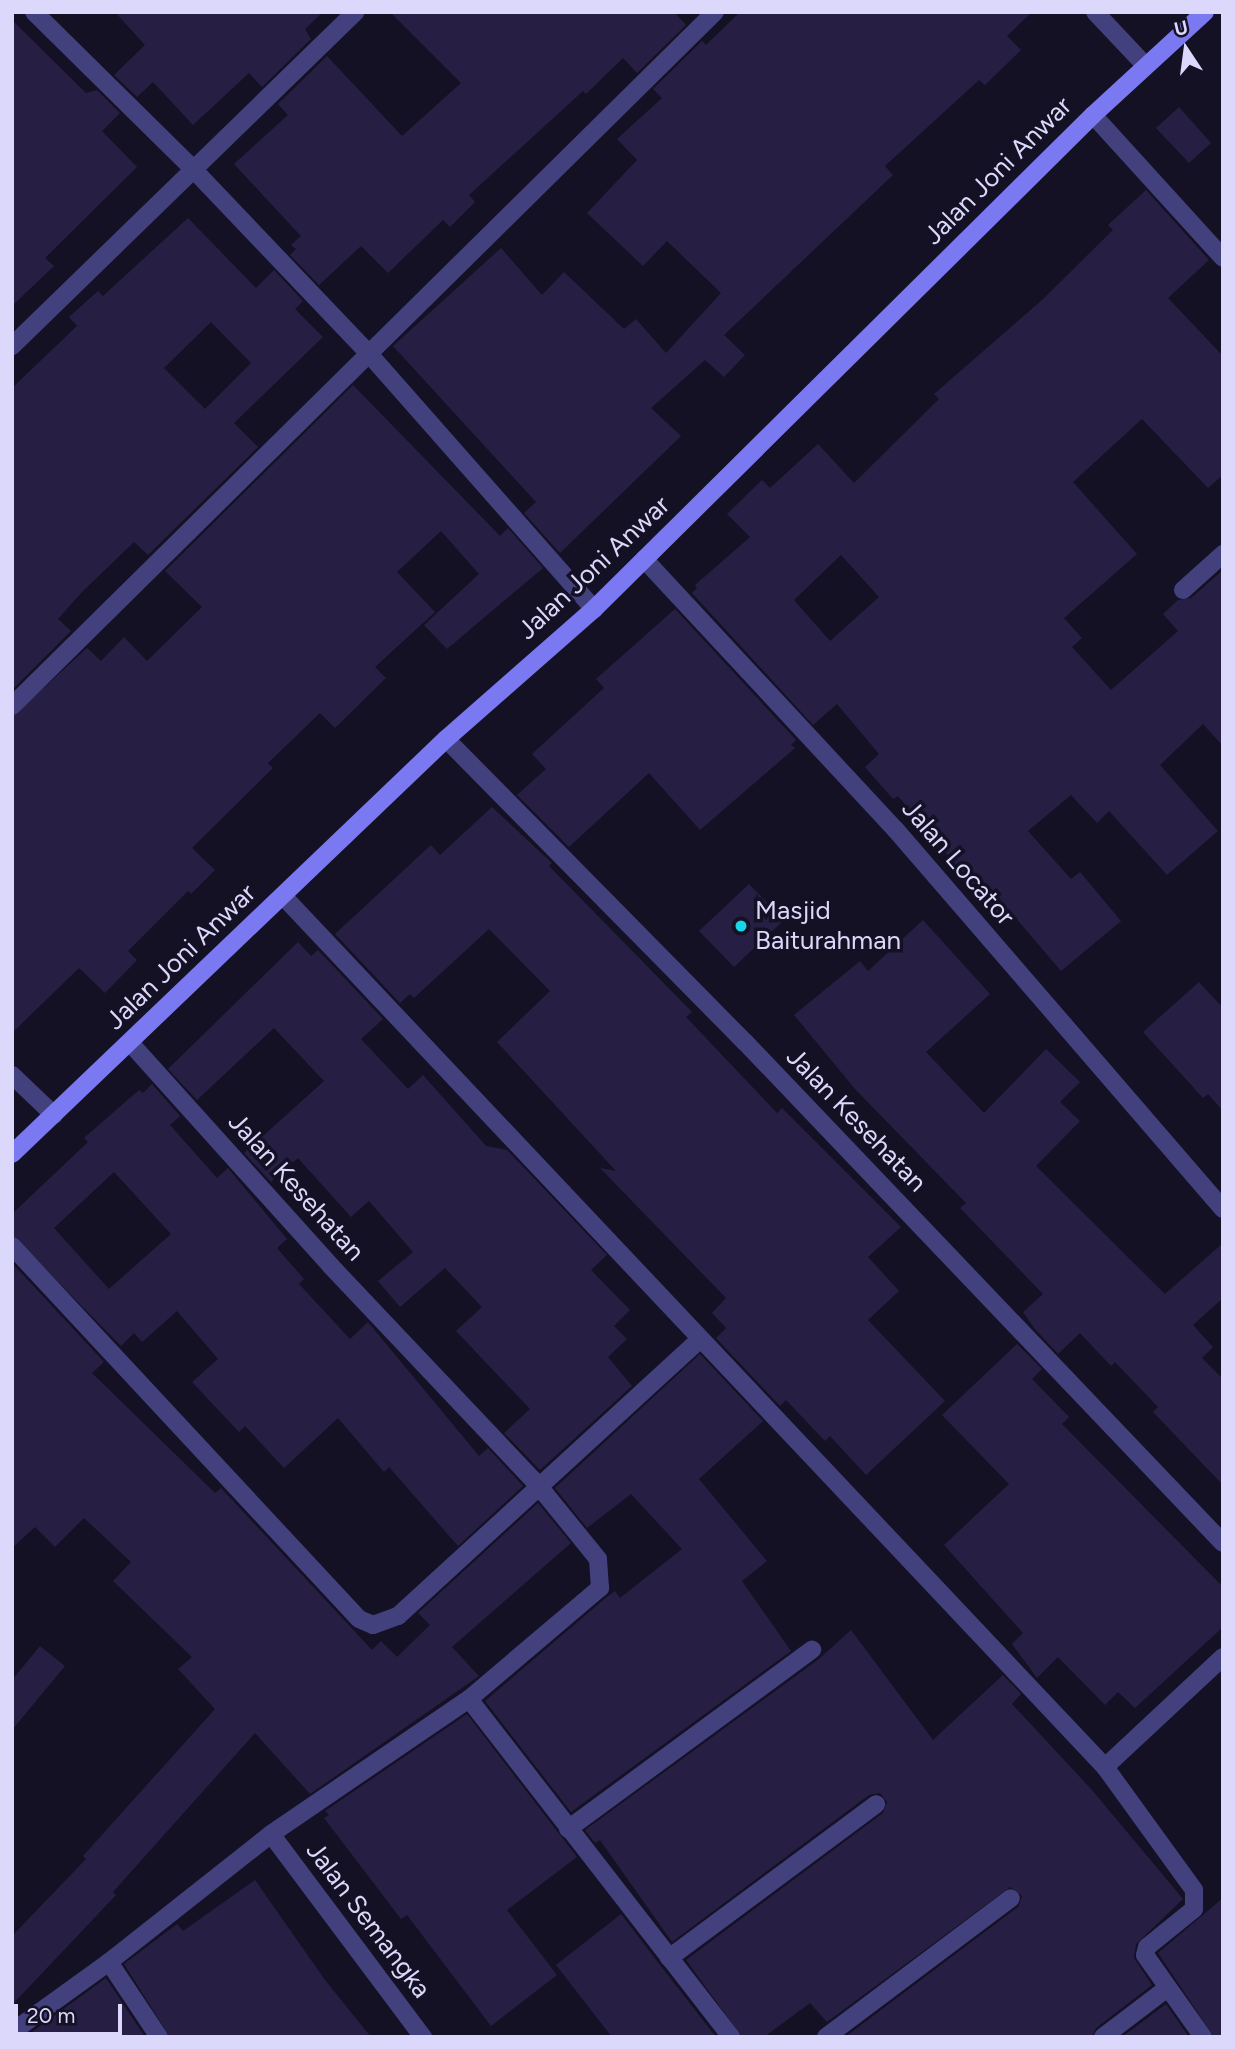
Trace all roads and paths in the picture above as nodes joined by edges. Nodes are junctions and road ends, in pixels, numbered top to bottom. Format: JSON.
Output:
{"nodes":[{"id":1,"x":34,"y":12,"type":"edge"},
{"id":2,"x":356,"y":12,"type":"edge"},
{"id":3,"x":715,"y":12,"type":"edge"},
{"id":4,"x":1095,"y":12,"type":"edge"},
{"id":5,"x":1205,"y":12,"type":"edge"},
{"id":6,"x":1145,"y":65,"type":"junction"},
{"id":7,"x":1093,"y":115,"type":"junction"},
{"id":8,"x":194,"y":170,"type":"junction"},
{"id":9,"x":1223,"y":258,"type":"edge"},
{"id":10,"x":12,"y":346,"type":"edge"},
{"id":11,"x":370,"y":355,"type":"junction"},
{"id":12,"x":1223,"y":554,"type":"edge"},
{"id":13,"x":644,"y":559,"type":"junction"},
{"id":14,"x":1183,"y":590,"type":"dead end"},
{"id":15,"x":594,"y":609,"type":"junction"},
{"id":16,"x":12,"y":706,"type":"edge"},
{"id":17,"x":446,"y":739,"type":"junction"},
{"id":18,"x":283,"y":896,"type":"junction"},
{"id":19,"x":130,"y":1043,"type":"junction"},
{"id":20,"x":12,"y":1075,"type":"edge"},
{"id":21,"x":54,"y":1115,"type":"junction"},
{"id":22,"x":12,"y":1154,"type":"edge"},
{"id":23,"x":1223,"y":1209,"type":"edge"},
{"id":24,"x":12,"y":1246,"type":"edge"},
{"id":25,"x":700,"y":1339,"type":"junction"},
{"id":26,"x":537,"y":1485,"type":"junction"},
{"id":27,"x":1223,"y":1543,"type":"edge"},
{"id":28,"x":812,"y":1650,"type":"dead end"},
{"id":29,"x":1223,"y":1657,"type":"edge"},
{"id":30,"x":469,"y":1699,"type":"junction"},
{"id":31,"x":1105,"y":1767,"type":"junction"},
{"id":32,"x":876,"y":1804,"type":"dead end"},
{"id":33,"x":568,"y":1829,"type":"junction"},
{"id":34,"x":271,"y":1834,"type":"junction"},
{"id":35,"x":1011,"y":1898,"type":"dead end"},
{"id":36,"x":669,"y":1958,"type":"junction"},
{"id":37,"x":109,"y":1962,"type":"junction"},
{"id":38,"x":1166,"y":1989,"type":"junction"},
{"id":39,"x":12,"y":2032,"type":"edge"},
{"id":40,"x":159,"y":2037,"type":"edge"},
{"id":41,"x":423,"y":2037,"type":"edge"},
{"id":42,"x":731,"y":2037,"type":"edge"},
{"id":43,"x":826,"y":2037,"type":"edge"},
{"id":44,"x":1103,"y":2037,"type":"edge"},
{"id":45,"x":1203,"y":2037,"type":"edge"}],
"edges":[{"from":1,"to":8,"type":"street"},
{"from":2,"to":8,"type":"street"},
{"from":3,"to":11,"type":"street"},
{"from":4,"to":6,"type":"street"},
{"from":5,"to":6,"type":"main road","name":"Jalan Joni Anwar"},
{"from":6,"to":7,"type":"main road","name":"Jalan Joni Anwar"},
{"from":7,"to":9,"type":"street"},
{"from":7,"to":13,"type":"main road","name":"Jalan Joni Anwar"},
{"from":8,"to":10,"type":"street"},
{"from":8,"to":11,"type":"street"},
{"from":11,"to":15,"type":"street"},
{"from":11,"to":16,"type":"street"},
{"from":12,"to":14,"type":"street"},
{"from":13,"to":15,"type":"main road","name":"Jalan Joni Anwar"},
{"from":13,"to":23,"type":"street","name":"Jalan Locator"},
{"from":15,"to":17,"type":"main road","name":"Jalan Joni Anwar"},
{"from":17,"to":18,"type":"main road","name":"Jalan Joni Anwar"},
{"from":17,"to":27,"type":"street","name":"Jalan Kesehatan"},
{"from":18,"to":19,"type":"main road","name":"Jalan Joni Anwar"},
{"from":18,"to":25,"type":"street"},
{"from":19,"to":21,"type":"main road","name":"Jalan Joni Anwar"},
{"from":19,"to":26,"type":"street","name":"Jalan Kesehatan"},
{"from":20,"to":21,"type":"street"},
{"from":21,"to":22,"type":"main road","name":"Jalan Joni Anwar"},
{"from":24,"to":26,"type":"street"},
{"from":25,"to":26,"type":"street"},
{"from":25,"to":31,"type":"street"},
{"from":26,"to":30,"type":"street","name":"Jalan Kesehatan"},
{"from":28,"to":33,"type":"street"},
{"from":29,"to":31,"type":"street"},
{"from":30,"to":33,"type":"street"},
{"from":30,"to":34,"type":"street"},
{"from":31,"to":38,"type":"street"},
{"from":32,"to":36,"type":"street"},
{"from":33,"to":36,"type":"street"},
{"from":34,"to":37,"type":"street"},
{"from":34,"to":41,"type":"street","name":"Jalan Semangka"},
{"from":35,"to":43,"type":"street"},
{"from":36,"to":42,"type":"street"},
{"from":37,"to":39,"type":"street"},
{"from":37,"to":40,"type":"street"},
{"from":38,"to":44,"type":"street"},
{"from":38,"to":45,"type":"street"}]}
